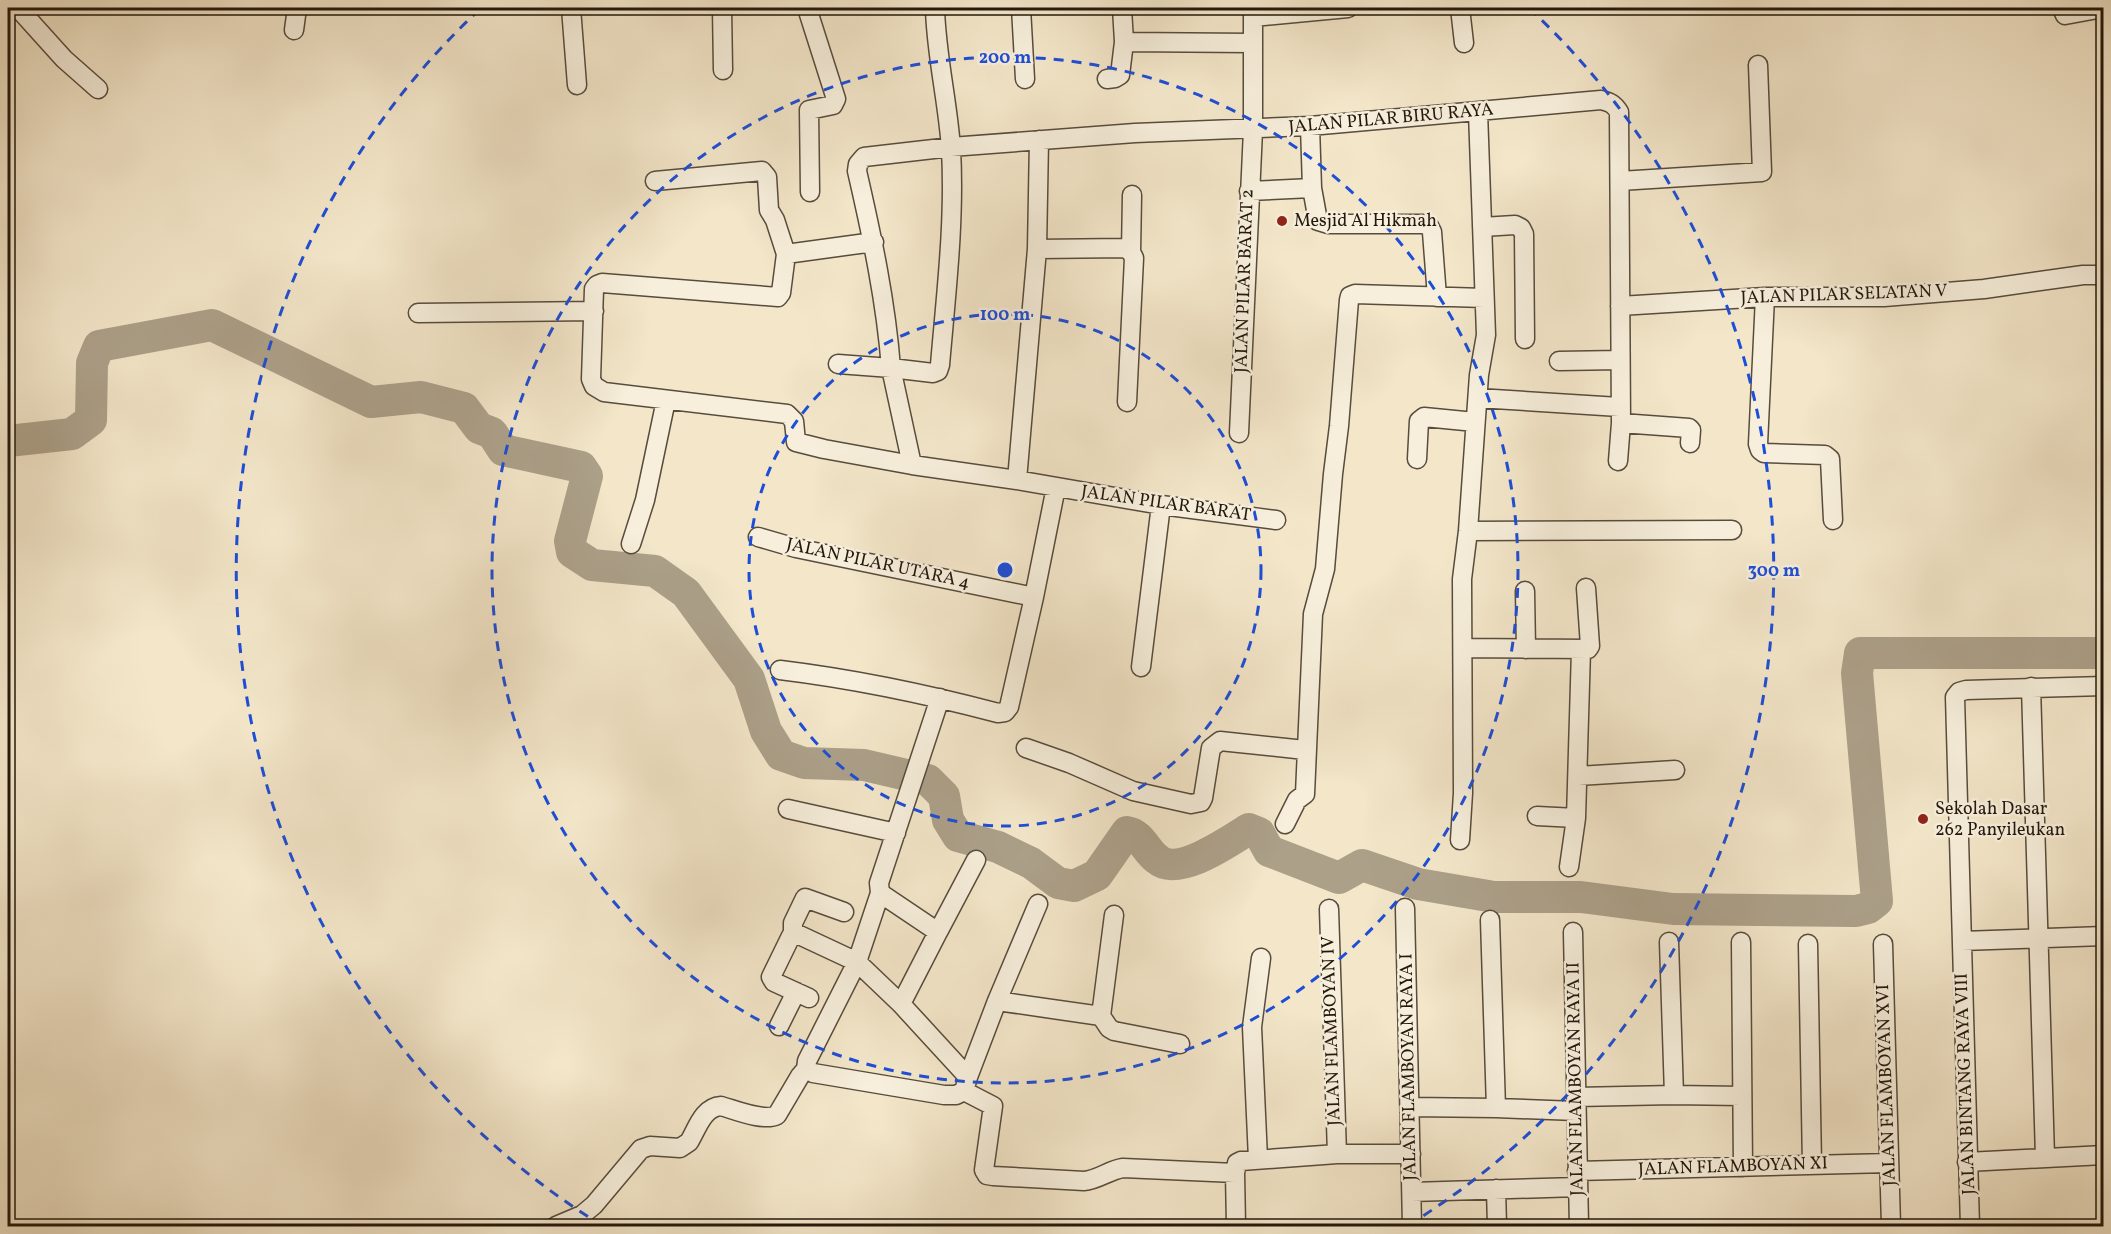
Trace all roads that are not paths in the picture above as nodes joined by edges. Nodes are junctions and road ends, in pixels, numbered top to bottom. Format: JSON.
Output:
{"nodes":[{"id":1,"x":18,"y":8,"type":"edge"},
{"id":2,"x":297,"y":8,"type":"edge"},
{"id":3,"x":571,"y":8,"type":"edge"},
{"id":4,"x":722,"y":8,"type":"edge"},
{"id":5,"x":807,"y":8,"type":"edge"},
{"id":6,"x":935,"y":8,"type":"edge"},
{"id":7,"x":1021,"y":8,"type":"edge"},
{"id":8,"x":1122,"y":8,"type":"edge"},
{"id":9,"x":1348,"y":8,"type":"edge"},
{"id":10,"x":1460,"y":8,"type":"edge"},
{"id":11,"x":2103,"y":8,"type":"edge"},
{"id":12,"x":1253,"y":12,"type":"edge"},
{"id":13,"x":2066,"y":18,"type":"edge"},
{"id":14,"x":294,"y":30,"type":"dead end"},
{"id":15,"x":1124,"y":42,"type":"junction"},
{"id":16,"x":1252,"y":43,"type":"junction"},
{"id":17,"x":1464,"y":43,"type":"dead end"},
{"id":18,"x":1758,"y":65,"type":"dead end"},
{"id":19,"x":723,"y":70,"type":"dead end"},
{"id":20,"x":1025,"y":79,"type":"dead end"},
{"id":21,"x":1107,"y":79,"type":"dead end"},
{"id":22,"x":577,"y":85,"type":"dead end"},
{"id":23,"x":99,"y":89,"type":"dead end"},
{"id":24,"x":1478,"y":112,"type":"junction"},
{"id":25,"x":1310,"y":126,"type":"junction"},
{"id":26,"x":1253,"y":130,"type":"junction"},
{"id":27,"x":1039,"y":140,"type":"junction"},
{"id":28,"x":951,"y":147,"type":"junction"},
{"id":29,"x":656,"y":181,"type":"dead end"},
{"id":30,"x":1620,"y":181,"type":"junction"},
{"id":31,"x":1312,"y":188,"type":"junction"},
{"id":32,"x":1249,"y":191,"type":"junction"},
{"id":33,"x":810,"y":192,"type":"dead end"},
{"id":34,"x":1132,"y":195,"type":"dead end"},
{"id":35,"x":1482,"y":227,"type":"junction"},
{"id":36,"x":874,"y":242,"type":"junction"},
{"id":37,"x":1037,"y":249,"type":"junction"},
{"id":38,"x":1131,"y":252,"type":"junction"},
{"id":39,"x":786,"y":254,"type":"junction"},
{"id":40,"x":2103,"y":275,"type":"edge"},
{"id":41,"x":1437,"y":297,"type":"junction"},
{"id":42,"x":1765,"y":297,"type":"junction"},
{"id":43,"x":1485,"y":298,"type":"junction"},
{"id":44,"x":1620,"y":306,"type":"junction"},
{"id":45,"x":594,"y":311,"type":"junction"},
{"id":46,"x":418,"y":313,"type":"dead end"},
{"id":47,"x":1525,"y":339,"type":"dead end"},
{"id":48,"x":1620,"y":360,"type":"junction"},
{"id":49,"x":1558,"y":361,"type":"dead end"},
{"id":50,"x":838,"y":364,"type":"dead end"},
{"id":51,"x":891,"y":369,"type":"junction"},
{"id":52,"x":1478,"y":398,"type":"junction"},
{"id":53,"x":666,"y":400,"type":"junction"},
{"id":54,"x":1127,"y":402,"type":"dead end"},
{"id":55,"x":1620,"y":415,"type":"junction"},
{"id":56,"x":1475,"y":422,"type":"junction"},
{"id":57,"x":1239,"y":433,"type":"dead end"},
{"id":58,"x":1690,"y":443,"type":"dead end"},
{"id":59,"x":1417,"y":459,"type":"dead end"},
{"id":60,"x":1618,"y":461,"type":"dead end"},
{"id":61,"x":912,"y":465,"type":"junction"},
{"id":62,"x":1017,"y":480,"type":"junction"},
{"id":63,"x":1056,"y":487,"type":"junction"},
{"id":64,"x":1161,"y":505,"type":"junction"},
{"id":65,"x":1276,"y":520,"type":"dead end"},
{"id":66,"x":1833,"y":520,"type":"dead end"},
{"id":67,"x":1732,"y":530,"type":"dead end"},
{"id":68,"x":1468,"y":531,"type":"junction"},
{"id":69,"x":758,"y":537,"type":"dead end"},
{"id":70,"x":632,"y":544,"type":"dead end"},
{"id":71,"x":1586,"y":588,"type":"dead end"},
{"id":72,"x":1525,"y":591,"type":"dead end"},
{"id":73,"x":1034,"y":597,"type":"junction"},
{"id":74,"x":1463,"y":648,"type":"junction"},
{"id":75,"x":1526,"y":649,"type":"junction"},
{"id":76,"x":1581,"y":651,"type":"junction"},
{"id":77,"x":1141,"y":667,"type":"dead end"},
{"id":78,"x":780,"y":670,"type":"dead end"},
{"id":79,"x":2103,"y":686,"type":"edge"},
{"id":80,"x":2031,"y":687,"type":"junction"},
{"id":81,"x":940,"y":698,"type":"junction"},
{"id":82,"x":1026,"y":748,"type":"dead end"},
{"id":83,"x":1305,"y":750,"type":"junction"},
{"id":84,"x":1675,"y":770,"type":"dead end"},
{"id":85,"x":1578,"y":776,"type":"junction"},
{"id":86,"x":788,"y":809,"type":"dead end"},
{"id":87,"x":1536,"y":816,"type":"dead end"},
{"id":88,"x":1576,"y":818,"type":"junction"},
{"id":89,"x":1285,"y":824,"type":"dead end"},
{"id":90,"x":896,"y":833,"type":"junction"},
{"id":91,"x":1460,"y":840,"type":"dead end"},
{"id":92,"x":976,"y":860,"type":"dead end"},
{"id":93,"x":1569,"y":867,"type":"dead end"},
{"id":94,"x":880,"y":893,"type":"junction"},
{"id":95,"x":1038,"y":904,"type":"dead end"},
{"id":96,"x":1405,"y":908,"type":"dead end"},
{"id":97,"x":1329,"y":909,"type":"dead end"},
{"id":98,"x":844,"y":912,"type":"dead end"},
{"id":99,"x":1114,"y":915,"type":"dead end"},
{"id":100,"x":1490,"y":920,"type":"dead end"},
{"id":101,"x":938,"y":932,"type":"junction"},
{"id":102,"x":1573,"y":932,"type":"dead end"},
{"id":103,"x":793,"y":934,"type":"junction"},
{"id":104,"x":2103,"y":936,"type":"edge"},
{"id":105,"x":2039,"y":938,"type":"junction"},
{"id":106,"x":1962,"y":941,"type":"junction"},
{"id":107,"x":1669,"y":942,"type":"dead end"},
{"id":108,"x":1741,"y":942,"type":"dead end"},
{"id":109,"x":1808,"y":944,"type":"dead end"},
{"id":110,"x":1883,"y":944,"type":"dead end"},
{"id":111,"x":1261,"y":958,"type":"dead end"},
{"id":112,"x":857,"y":962,"type":"junction"},
{"id":113,"x":997,"y":1000,"type":"junction"},
{"id":114,"x":901,"y":1004,"type":"junction"},
{"id":115,"x":1101,"y":1016,"type":"junction"},
{"id":116,"x":779,"y":1026,"type":"dead end"},
{"id":117,"x":1180,"y":1044,"type":"dead end"},
{"id":118,"x":806,"y":1069,"type":"junction"},
{"id":119,"x":966,"y":1084,"type":"junction"},
{"id":120,"x":1674,"y":1095,"type":"junction"},
{"id":121,"x":1742,"y":1096,"type":"junction"},
{"id":122,"x":1576,"y":1104,"type":"junction"},
{"id":123,"x":1410,"y":1107,"type":"junction"},
{"id":124,"x":1496,"y":1108,"type":"junction"},
{"id":125,"x":1337,"y":1154,"type":"junction"},
{"id":126,"x":1411,"y":1154,"type":"junction"},
{"id":127,"x":2103,"y":1155,"type":"edge"},
{"id":128,"x":2045,"y":1157,"type":"junction"},
{"id":129,"x":1258,"y":1159,"type":"junction"},
{"id":130,"x":1967,"y":1162,"type":"junction"},
{"id":131,"x":1889,"y":1163,"type":"junction"},
{"id":132,"x":1812,"y":1165,"type":"junction"},
{"id":133,"x":1743,"y":1167,"type":"junction"},
{"id":134,"x":1235,"y":1173,"type":"junction"},
{"id":135,"x":1577,"y":1179,"type":"junction"},
{"id":136,"x":1496,"y":1189,"type":"junction"},
{"id":137,"x":1412,"y":1192,"type":"junction"},
{"id":138,"x":556,"y":1227,"type":"edge"},
{"id":139,"x":1236,"y":1227,"type":"edge"},
{"id":140,"x":1412,"y":1227,"type":"edge"},
{"id":141,"x":1497,"y":1227,"type":"edge"},
{"id":142,"x":1579,"y":1227,"type":"edge"},
{"id":143,"x":1891,"y":1227,"type":"edge"},
{"id":144,"x":1970,"y":1227,"type":"edge"}],
"edges":[{"from":1,"to":23,"type":"street"},
{"from":2,"to":14,"type":"street"},
{"from":3,"to":22,"type":"street"},
{"from":4,"to":19,"type":"street"},
{"from":5,"to":33,"type":"street"},
{"from":6,"to":28,"type":"street"},
{"from":7,"to":20,"type":"street"},
{"from":8,"to":15,"type":"street"},
{"from":9,"to":12,"type":"street"},
{"from":10,"to":17,"type":"street"},
{"from":11,"to":13,"type":"street"},
{"from":12,"to":16,"type":"street","name":"JALAN PILAR BARAT 2"},
{"from":15,"to":16,"type":"street"},
{"from":15,"to":21,"type":"street"},
{"from":16,"to":26,"type":"street","name":"JALAN PILAR BARAT 2"},
{"from":18,"to":30,"type":"street"},
{"from":24,"to":25,"type":"street","name":"JALAN PILAR BIRU RAYA"},
{"from":24,"to":30,"type":"street","name":"JALAN PILAR BIRU RAYA"},
{"from":24,"to":35,"type":"street"},
{"from":25,"to":26,"type":"street","name":"JALAN PILAR BIRU RAYA"},
{"from":25,"to":31,"type":"street"},
{"from":26,"to":27,"type":"street","name":"JALAN PILAR BIRU RAYA"},
{"from":26,"to":32,"type":"street","name":"JALAN PILAR BARAT 2"},
{"from":27,"to":28,"type":"street","name":"JALAN PILAR BIRU RAYA"},
{"from":27,"to":37,"type":"street"},
{"from":28,"to":36,"type":"street","name":"JALAN PILAR BIRU RAYA"},
{"from":28,"to":51,"type":"street"},
{"from":29,"to":39,"type":"street"},
{"from":30,"to":44,"type":"street","name":"JALAN PILAR BIRU RAYA"},
{"from":31,"to":32,"type":"street"},
{"from":31,"to":41,"type":"street"},
{"from":32,"to":57,"type":"street","name":"JALAN PILAR BARAT 2"},
{"from":34,"to":38,"type":"street"},
{"from":35,"to":43,"type":"street"},
{"from":35,"to":47,"type":"street"},
{"from":36,"to":39,"type":"street"},
{"from":36,"to":51,"type":"street"},
{"from":37,"to":38,"type":"street"},
{"from":37,"to":62,"type":"street"},
{"from":38,"to":54,"type":"street"},
{"from":39,"to":45,"type":"street"},
{"from":40,"to":42,"type":"street","name":"JALAN PILAR SELATAN V"},
{"from":41,"to":43,"type":"street"},
{"from":41,"to":83,"type":"street"},
{"from":42,"to":44,"type":"street","name":"JALAN PILAR SELATAN V"},
{"from":42,"to":66,"type":"street"},
{"from":43,"to":52,"type":"street"},
{"from":44,"to":48,"type":"street","name":"JALAN PILAR BIRU RAYA"},
{"from":45,"to":46,"type":"street"},
{"from":45,"to":53,"type":"street"},
{"from":48,"to":49,"type":"street"},
{"from":48,"to":55,"type":"street","name":"JALAN PILAR BIRU RAYA"},
{"from":50,"to":51,"type":"street"},
{"from":51,"to":61,"type":"street"},
{"from":52,"to":55,"type":"street"},
{"from":52,"to":56,"type":"street"},
{"from":53,"to":61,"type":"street","name":"JALAN PILAR BARAT"},
{"from":53,"to":70,"type":"street"},
{"from":55,"to":58,"type":"street"},
{"from":55,"to":60,"type":"street","name":"JALAN PILAR BIRU RAYA"},
{"from":56,"to":59,"type":"street"},
{"from":56,"to":68,"type":"street"},
{"from":61,"to":62,"type":"street","name":"JALAN PILAR BARAT"},
{"from":62,"to":63,"type":"street","name":"JALAN PILAR BARAT"},
{"from":63,"to":64,"type":"street","name":"JALAN PILAR BARAT"},
{"from":63,"to":73,"type":"street"},
{"from":64,"to":65,"type":"street","name":"JALAN PILAR BARAT"},
{"from":64,"to":77,"type":"street"},
{"from":67,"to":68,"type":"street"},
{"from":68,"to":74,"type":"street"},
{"from":69,"to":73,"type":"street","name":"JALAN PILAR UTARA 4"},
{"from":71,"to":76,"type":"street"},
{"from":72,"to":75,"type":"street"},
{"from":73,"to":81,"type":"street"},
{"from":74,"to":75,"type":"street"},
{"from":74,"to":91,"type":"street"},
{"from":75,"to":76,"type":"street"},
{"from":76,"to":85,"type":"street"},
{"from":78,"to":81,"type":"street"},
{"from":79,"to":80,"type":"street"},
{"from":80,"to":105,"type":"street"},
{"from":80,"to":106,"type":"street","name":"JALAN BINTANG RAYA VIII"},
{"from":81,"to":90,"type":"street"},
{"from":82,"to":83,"type":"street"},
{"from":83,"to":89,"type":"street"},
{"from":84,"to":85,"type":"street"},
{"from":85,"to":88,"type":"street"},
{"from":86,"to":90,"type":"street"},
{"from":87,"to":88,"type":"street"},
{"from":88,"to":93,"type":"street"},
{"from":90,"to":94,"type":"street"},
{"from":92,"to":101,"type":"street"},
{"from":94,"to":101,"type":"street"},
{"from":94,"to":112,"type":"street"},
{"from":95,"to":113,"type":"street"},
{"from":96,"to":123,"type":"street","name":"JALAN FLAMBOYAN RAYA I"},
{"from":97,"to":125,"type":"street","name":"JALAN FLAMBOYAN IV"},
{"from":98,"to":103,"type":"street"},
{"from":99,"to":115,"type":"street"},
{"from":100,"to":124,"type":"street"},
{"from":101,"to":114,"type":"street"},
{"from":102,"to":122,"type":"street","name":"JALAN FLAMBOYAN RAYA II"},
{"from":103,"to":112,"type":"street"},
{"from":103,"to":116,"type":"street"},
{"from":104,"to":105,"type":"street"},
{"from":105,"to":106,"type":"street"},
{"from":105,"to":128,"type":"street"},
{"from":106,"to":130,"type":"street","name":"JALAN BINTANG RAYA VIII"},
{"from":107,"to":120,"type":"street"},
{"from":108,"to":121,"type":"street"},
{"from":109,"to":132,"type":"street"},
{"from":110,"to":131,"type":"street","name":"JALAN FLAMBOYAN XVI"},
{"from":111,"to":129,"type":"street"},
{"from":112,"to":114,"type":"street"},
{"from":112,"to":118,"type":"street"},
{"from":113,"to":115,"type":"street"},
{"from":113,"to":119,"type":"street"},
{"from":114,"to":119,"type":"street"},
{"from":115,"to":117,"type":"street"},
{"from":118,"to":119,"type":"street"},
{"from":118,"to":138,"type":"street"},
{"from":119,"to":134,"type":"street"},
{"from":120,"to":121,"type":"street"},
{"from":120,"to":122,"type":"street"},
{"from":121,"to":133,"type":"street"},
{"from":122,"to":124,"type":"street"},
{"from":122,"to":135,"type":"street","name":"JALAN FLAMBOYAN RAYA II"},
{"from":123,"to":124,"type":"street"},
{"from":123,"to":126,"type":"street","name":"JALAN FLAMBOYAN RAYA I"},
{"from":125,"to":126,"type":"street"},
{"from":125,"to":129,"type":"street"},
{"from":126,"to":137,"type":"street","name":"JALAN FLAMBOYAN RAYA I"},
{"from":127,"to":128,"type":"street"},
{"from":128,"to":130,"type":"street"},
{"from":129,"to":134,"type":"street"},
{"from":130,"to":144,"type":"street","name":"JALAN BINTANG RAYA VIII"},
{"from":131,"to":132,"type":"street","name":"JALAN FLAMBOYAN XI"},
{"from":131,"to":143,"type":"street","name":"JALAN FLAMBOYAN XVI"},
{"from":132,"to":133,"type":"street","name":"JALAN FLAMBOYAN XI"},
{"from":133,"to":135,"type":"street","name":"JALAN FLAMBOYAN XI"},
{"from":134,"to":139,"type":"street"},
{"from":135,"to":136,"type":"street","name":"JALAN FLAMBOYAN XI"},
{"from":135,"to":142,"type":"street","name":"JALAN FLAMBOYAN RAYA II"},
{"from":136,"to":137,"type":"street","name":"JALAN FLAMBOYAN XI"},
{"from":136,"to":141,"type":"street"},
{"from":137,"to":140,"type":"street","name":"JALAN FLAMBOYAN RAYA I"}]}
